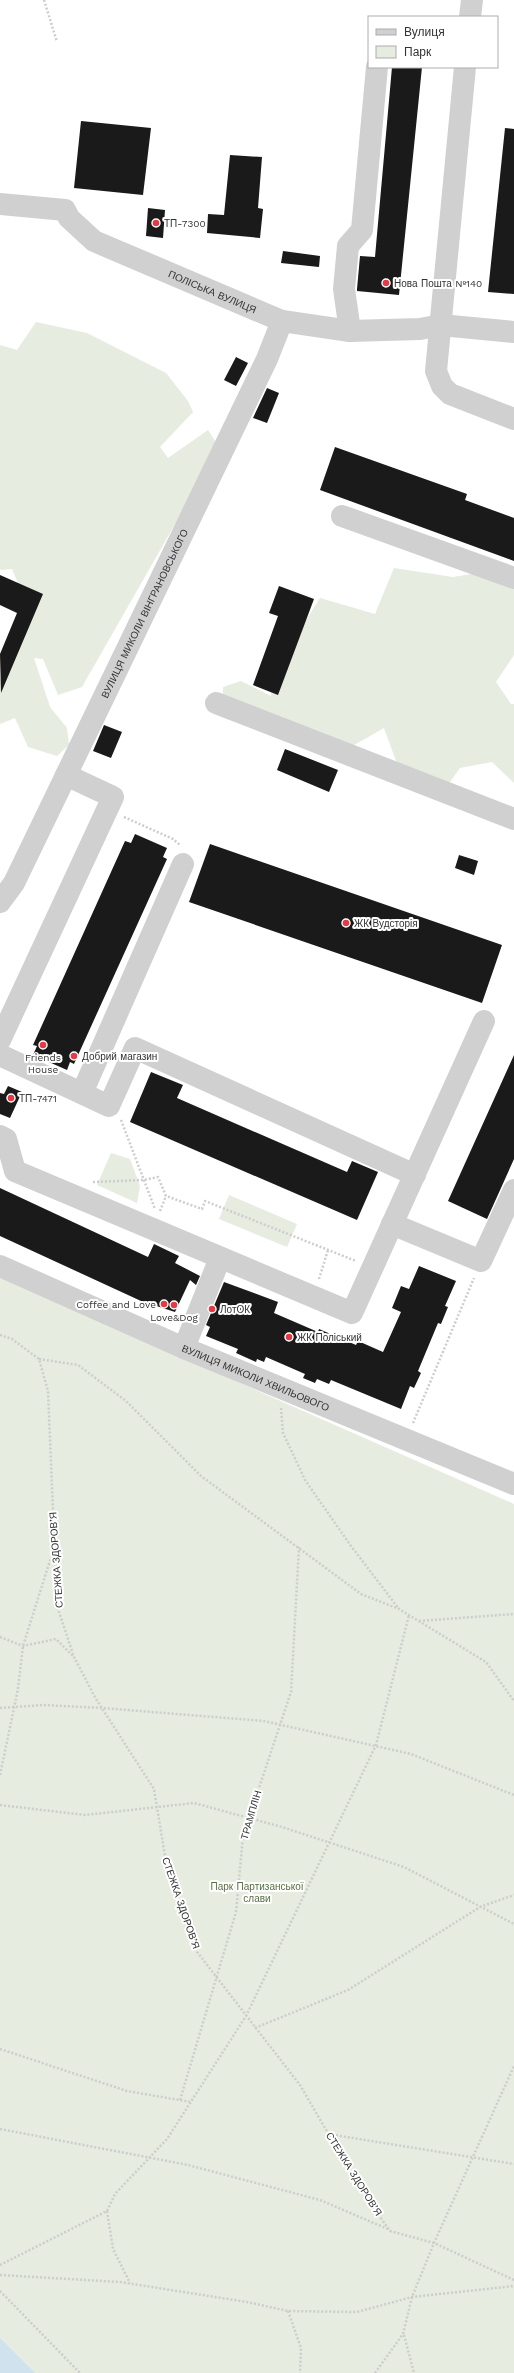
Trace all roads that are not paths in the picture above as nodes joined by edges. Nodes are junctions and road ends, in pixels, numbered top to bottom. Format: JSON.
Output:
{"nodes":[{"id":1,"x":472,"y":0,"type":"edge"},
{"id":2,"x":470,"y":16,"type":"edge"},
{"id":3,"x":377,"y":68,"type":"edge"},
{"id":4,"x":466,"y":68,"type":"edge"},
{"id":5,"x":0,"y":204,"type":"edge"},
{"id":6,"x":282,"y":321,"type":"junction"},
{"id":7,"x":441,"y":325,"type":"junction"},
{"id":8,"x":350,"y":330,"type":"junction"},
{"id":9,"x":514,"y":332,"type":"edge"},
{"id":10,"x":514,"y":419,"type":"edge"},
{"id":11,"x":342,"y":516,"type":"dead end"},
{"id":12,"x":514,"y":578,"type":"edge"},
{"id":13,"x":216,"y":702,"type":"dead end"},
{"id":14,"x":66,"y":775,"type":"junction"},
{"id":15,"x":514,"y":818,"type":"edge"},
{"id":16,"x":183,"y":864,"type":"road end"},
{"id":17,"x":0,"y":902,"type":"edge"},
{"id":18,"x":484,"y":1021,"type":"dead end"},
{"id":19,"x":0,"y":1040,"type":"edge"},
{"id":20,"x":0,"y":1055,"type":"edge"},
{"id":21,"x":82,"y":1093,"type":"junction"},
{"id":22,"x":0,"y":1136,"type":"edge"},
{"id":23,"x":415,"y":1175,"type":"junction"},
{"id":24,"x":514,"y":1190,"type":"edge"},
{"id":25,"x":392,"y":1224,"type":"junction"},
{"id":26,"x":220,"y":1258,"type":"junction"},
{"id":27,"x":0,"y":1266,"type":"edge"},
{"id":28,"x":184,"y":1348,"type":"junction"},
{"id":29,"x":514,"y":1484,"type":"edge"}],
"edges":[{"from":1,"to":2,"type":"street"},
{"from":3,"to":8,"type":"street"},
{"from":4,"to":7,"type":"street"},
{"from":5,"to":6,"type":"street","name":"ПОЛІСЬКА ВУЛИЦЯ"},
{"from":6,"to":8,"type":"street","name":"ПОЛІСЬКА ВУЛИЦЯ"},
{"from":6,"to":14,"type":"street","name":"ВУЛИЦЯ МИКОЛИ ВІНГРАНОВСЬКОГО"},
{"from":7,"to":8,"type":"street","name":"ПОЛІСЬКА ВУЛИЦЯ"},
{"from":7,"to":9,"type":"street","name":"ПОЛІСЬКА ВУЛИЦЯ"},
{"from":7,"to":10,"type":"street"},
{"from":11,"to":12,"type":"street"},
{"from":13,"to":15,"type":"street"},
{"from":14,"to":17,"type":"street","name":"ВУЛИЦЯ МИКОЛИ ВІНГРАНОВСЬКОГО"},
{"from":14,"to":19,"type":"street"},
{"from":16,"to":21,"type":"street"},
{"from":18,"to":23,"type":"street"},
{"from":20,"to":21,"type":"street"},
{"from":21,"to":23,"type":"street"},
{"from":22,"to":26,"type":"street"},
{"from":23,"to":25,"type":"street"},
{"from":24,"to":25,"type":"street"},
{"from":25,"to":26,"type":"street"},
{"from":26,"to":28,"type":"street"},
{"from":27,"to":28,"type":"street","name":"ВУЛИЦЯ МИКОЛИ ХВИЛЬОВОГО"},
{"from":28,"to":29,"type":"street","name":"ВУЛИЦЯ МИКОЛИ ХВИЛЬОВОГО"}]}
